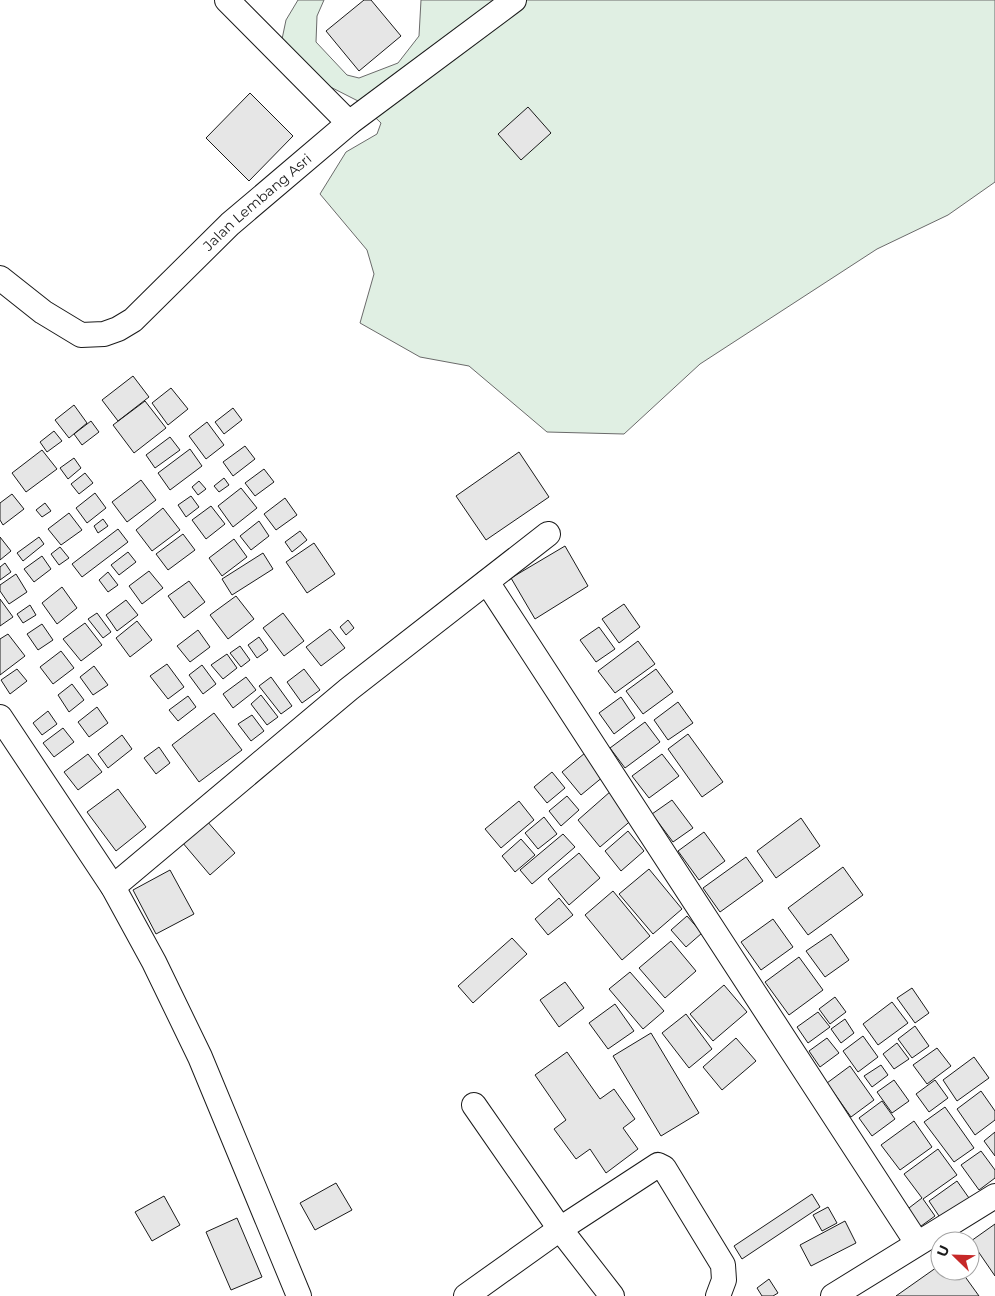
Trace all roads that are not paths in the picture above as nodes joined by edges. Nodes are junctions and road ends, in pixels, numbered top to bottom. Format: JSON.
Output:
{"nodes":[{"id":1,"x":226,"y":0,"type":"edge"},
{"id":2,"x":514,"y":0,"type":"edge"},
{"id":3,"x":349,"y":123,"type":"junction"},
{"id":4,"x":0,"y":278,"type":"edge"},
{"id":5,"x":548,"y":534,"type":"dead end"},
{"id":6,"x":487,"y":582,"type":"junction"},
{"id":7,"x":0,"y":717,"type":"edge"},
{"id":8,"x":113,"y":887,"type":"junction"},
{"id":9,"x":474,"y":1105,"type":"dead end"},
{"id":10,"x":995,"y":1196,"type":"edge"},
{"id":11,"x":560,"y":1229,"type":"junction"},
{"id":12,"x":917,"y":1243,"type":"junction"},
{"id":13,"x":299,"y":1296,"type":"edge"},
{"id":14,"x":466,"y":1296,"type":"edge"},
{"id":15,"x":612,"y":1296,"type":"edge"},
{"id":16,"x":718,"y":1296,"type":"edge"},
{"id":17,"x":833,"y":1296,"type":"edge"}],
"edges":[{"from":1,"to":3,"type":"street"},
{"from":2,"to":3,"type":"street","name":"Jalan Lembang Asri"},
{"from":3,"to":4,"type":"street","name":"Jalan Lembang Asri"},
{"from":5,"to":6,"type":"street"},
{"from":6,"to":8,"type":"street"},
{"from":6,"to":12,"type":"street"},
{"from":7,"to":8,"type":"street"},
{"from":8,"to":13,"type":"street"},
{"from":9,"to":11,"type":"street"},
{"from":10,"to":12,"type":"street"},
{"from":11,"to":14,"type":"street"},
{"from":11,"to":15,"type":"street"},
{"from":11,"to":16,"type":"street"},
{"from":12,"to":17,"type":"street"}]}
